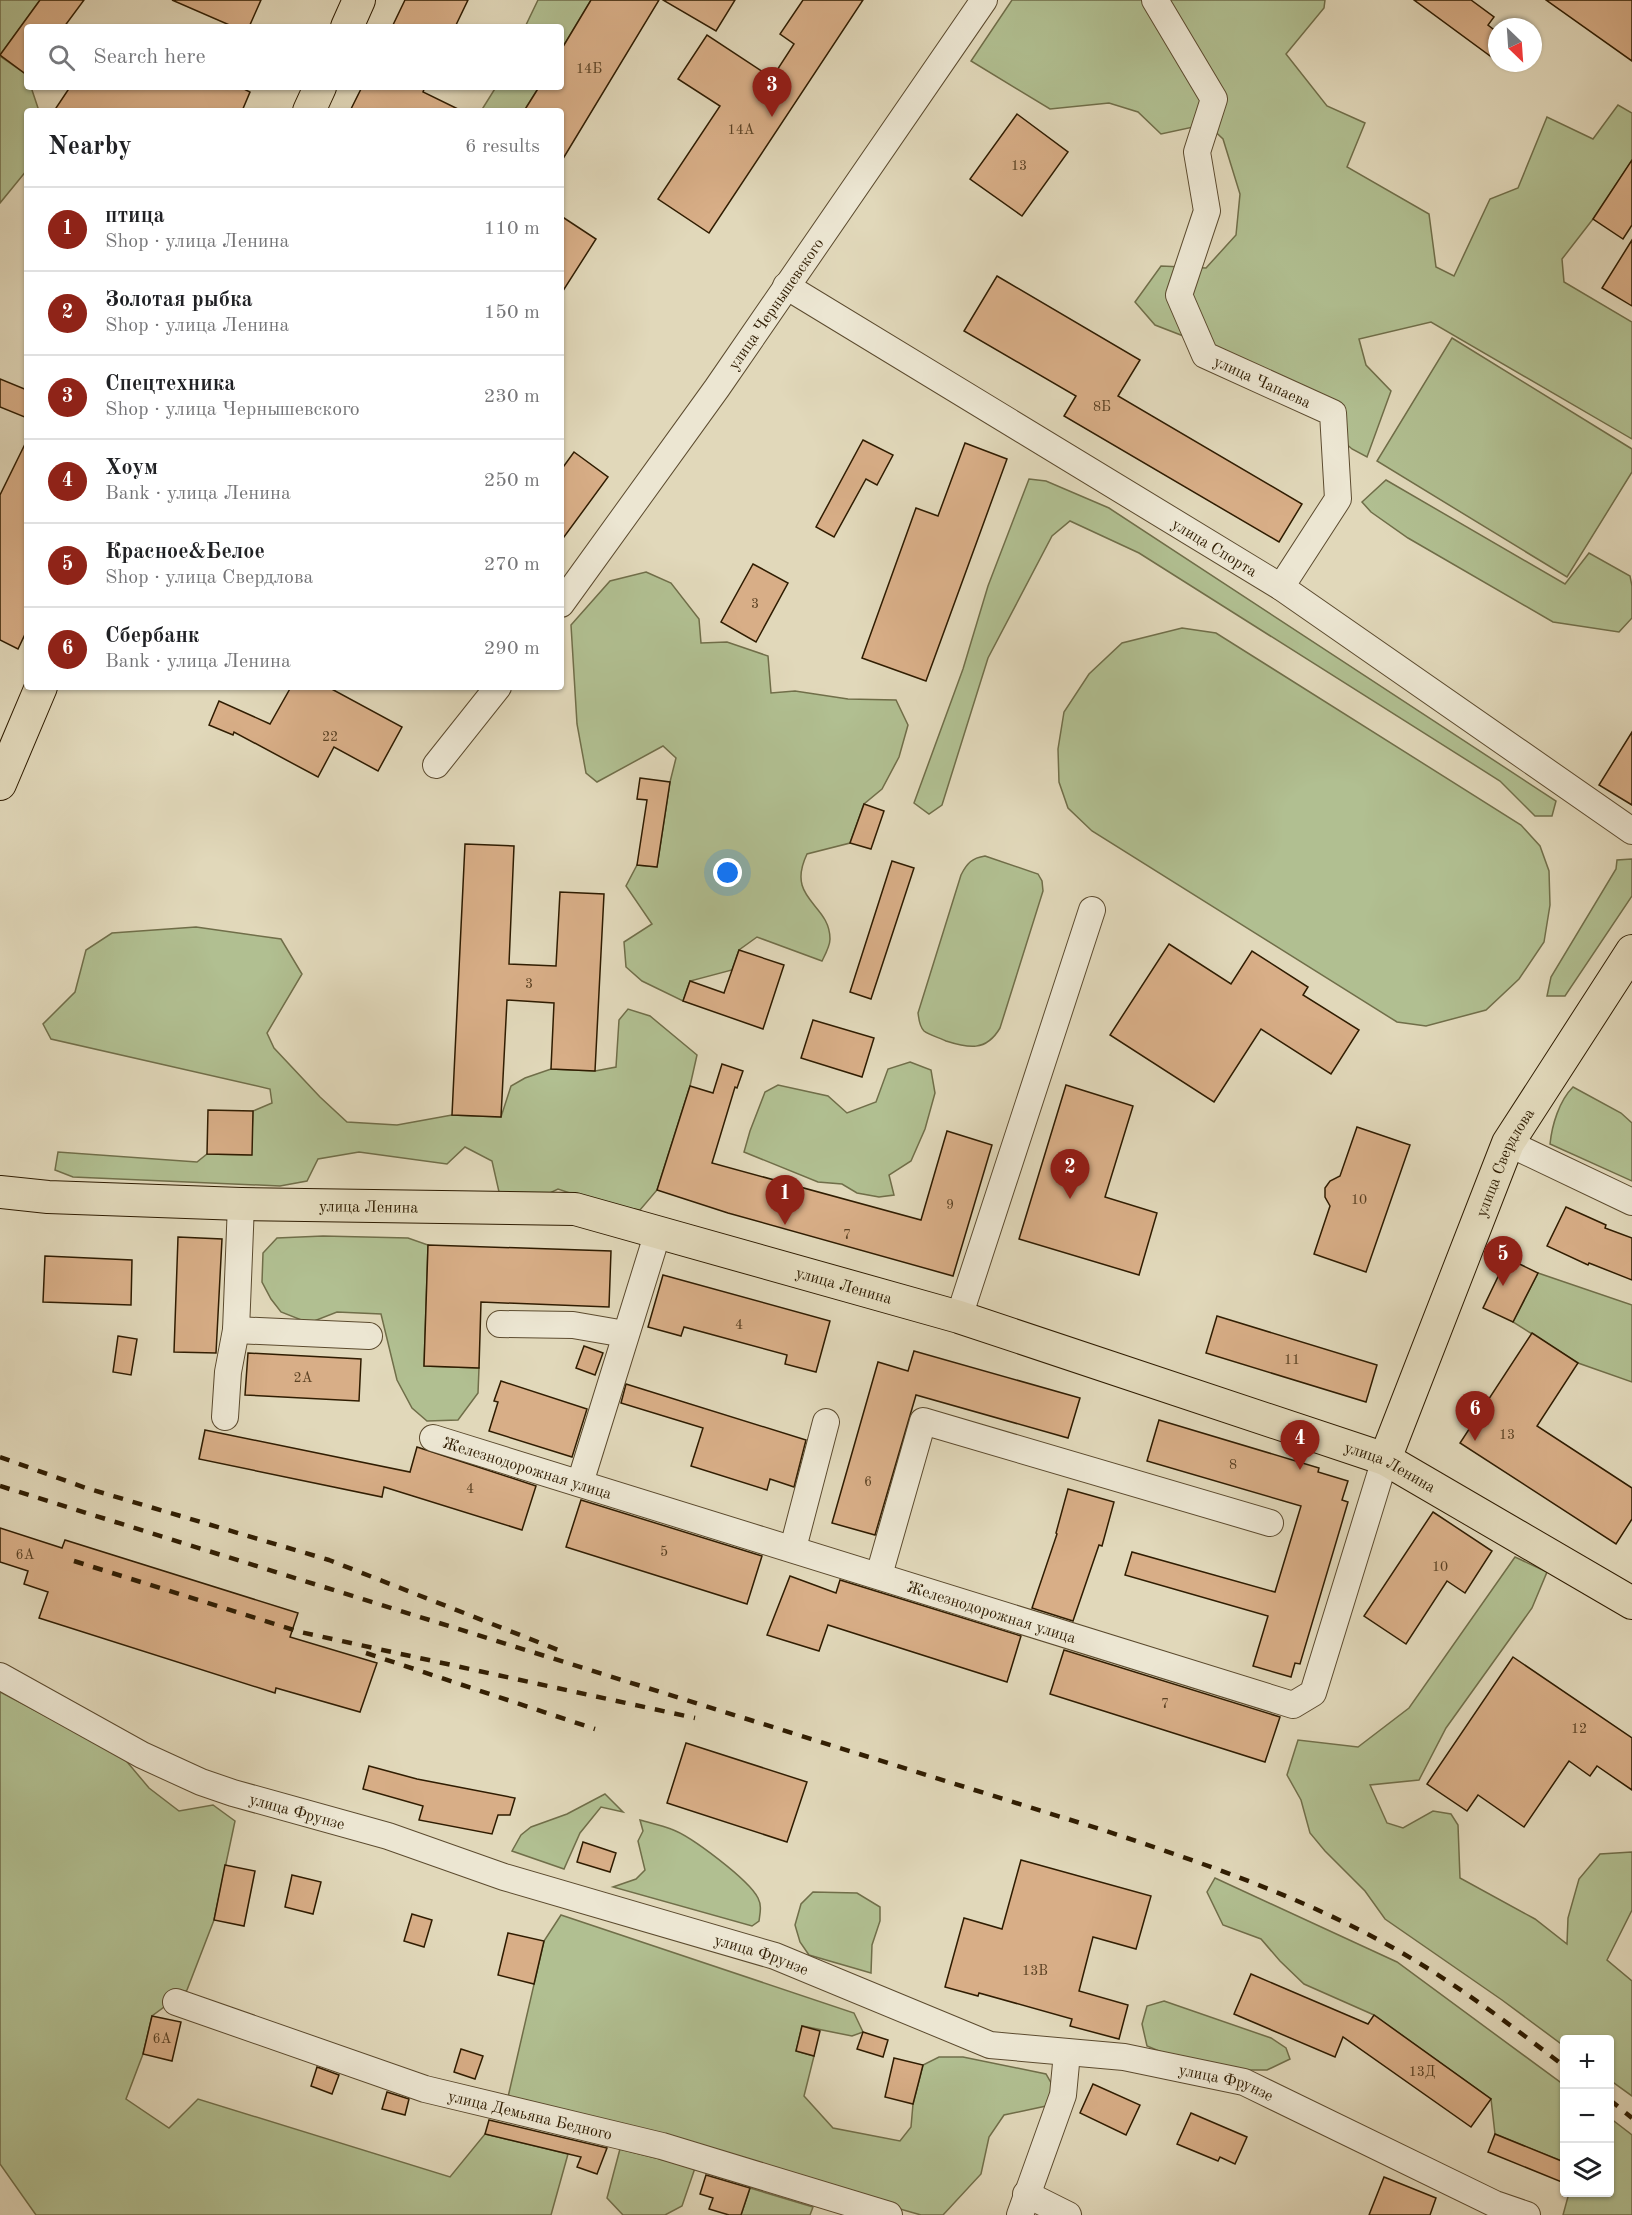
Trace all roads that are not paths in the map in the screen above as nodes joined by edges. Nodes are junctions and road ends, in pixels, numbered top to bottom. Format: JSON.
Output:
{"nodes":[{"id":1,"x":359,"y":0,"type":"edge"},
{"id":2,"x":984,"y":0,"type":"edge"},
{"id":3,"x":1155,"y":0,"type":"edge"},
{"id":4,"x":348,"y":24,"type":"edge"},
{"id":5,"x":319,"y":90,"type":"edge"},
{"id":6,"x":310,"y":108,"type":"edge"},
{"id":7,"x":786,"y":286,"type":"junction"},
{"id":8,"x":1281,"y":587,"type":"junction"},
{"id":9,"x":564,"y":600,"type":"edge"},
{"id":10,"x":40,"y":690,"type":"edge"},
{"id":11,"x":496,"y":690,"type":"edge"},
{"id":12,"x":436,"y":765,"type":"dead end"},
{"id":13,"x":0,"y":784,"type":"edge"},
{"id":14,"x":1632,"y":831,"type":"edge"},
{"id":15,"x":1092,"y":910,"type":"dead end"},
{"id":16,"x":1632,"y":951,"type":"edge"},
{"id":17,"x":1508,"y":1143,"type":"junction"},
{"id":18,"x":0,"y":1192,"type":"edge"},
{"id":19,"x":1632,"y":1202,"type":"edge"},
{"id":20,"x":241,"y":1204,"type":"junction"},
{"id":21,"x":658,"y":1232,"type":"junction"},
{"id":22,"x":959,"y":1317,"type":"junction"},
{"id":23,"x":500,"y":1324,"type":"dead end"},
{"id":24,"x":236,"y":1330,"type":"junction"},
{"id":25,"x":625,"y":1334,"type":"junction"},
{"id":26,"x":369,"y":1336,"type":"dead end"},
{"id":27,"x":225,"y":1418,"type":"dead end"},
{"id":28,"x":826,"y":1422,"type":"dead end"},
{"id":29,"x":433,"y":1438,"type":"dead end"},
{"id":30,"x":1385,"y":1459,"type":"junction"},
{"id":31,"x":580,"y":1483,"type":"junction"},
{"id":32,"x":1270,"y":1523,"type":"dead end"},
{"id":33,"x":793,"y":1548,"type":"junction"},
{"id":34,"x":879,"y":1575,"type":"junction"},
{"id":35,"x":1632,"y":1603,"type":"edge"},
{"id":36,"x":0,"y":1676,"type":"edge"},
{"id":37,"x":176,"y":2002,"type":"dead end"},
{"id":38,"x":1067,"y":2054,"type":"junction"},
{"id":39,"x":1023,"y":2204,"type":"edge"},
{"id":40,"x":889,"y":2215,"type":"edge"},
{"id":41,"x":1068,"y":2215,"type":"edge"},
{"id":42,"x":1527,"y":2215,"type":"edge"}],
"edges":[{"from":1,"to":4,"type":"main road"},
{"from":2,"to":7,"type":"street","name":"улица Чернышевского"},
{"from":3,"to":8,"type":"street","name":"улица Чапаева"},
{"from":5,"to":6,"type":"main road"},
{"from":7,"to":8,"type":"street","name":"улица Спорта"},
{"from":7,"to":9,"type":"street","name":"улица Чернышевского"},
{"from":8,"to":14,"type":"street","name":"улица Спорта"},
{"from":10,"to":13,"type":"main road"},
{"from":11,"to":12,"type":"street"},
{"from":15,"to":22,"type":"street"},
{"from":16,"to":17,"type":"main road","name":"улица Свердлова"},
{"from":17,"to":19,"type":"street"},
{"from":17,"to":30,"type":"main road","name":"улица Свердлова"},
{"from":18,"to":20,"type":"main road","name":"улица Ленина"},
{"from":20,"to":21,"type":"main road","name":"улица Ленина"},
{"from":20,"to":24,"type":"street"},
{"from":21,"to":22,"type":"main road","name":"улица Ленина"},
{"from":21,"to":25,"type":"street"},
{"from":22,"to":30,"type":"main road","name":"улица Ленина"},
{"from":23,"to":25,"type":"street"},
{"from":24,"to":26,"type":"street"},
{"from":24,"to":27,"type":"street"},
{"from":25,"to":31,"type":"street"},
{"from":28,"to":33,"type":"street"},
{"from":29,"to":31,"type":"street","name":"Железнодорожная улица"},
{"from":30,"to":34,"type":"street","name":"Железнодорожная улица"},
{"from":30,"to":35,"type":"main road","name":"улица Ленина"},
{"from":31,"to":33,"type":"street","name":"Железнодорожная улица"},
{"from":32,"to":34,"type":"street"},
{"from":33,"to":34,"type":"street","name":"Железнодорожная улица"},
{"from":36,"to":38,"type":"street","name":"улица Фрунзе"},
{"from":37,"to":40,"type":"street","name":"улица Демьяна Бедного"},
{"from":38,"to":39,"type":"street"},
{"from":38,"to":42,"type":"street","name":"улица Фрунзе"},
{"from":39,"to":41,"type":"street"}]}
